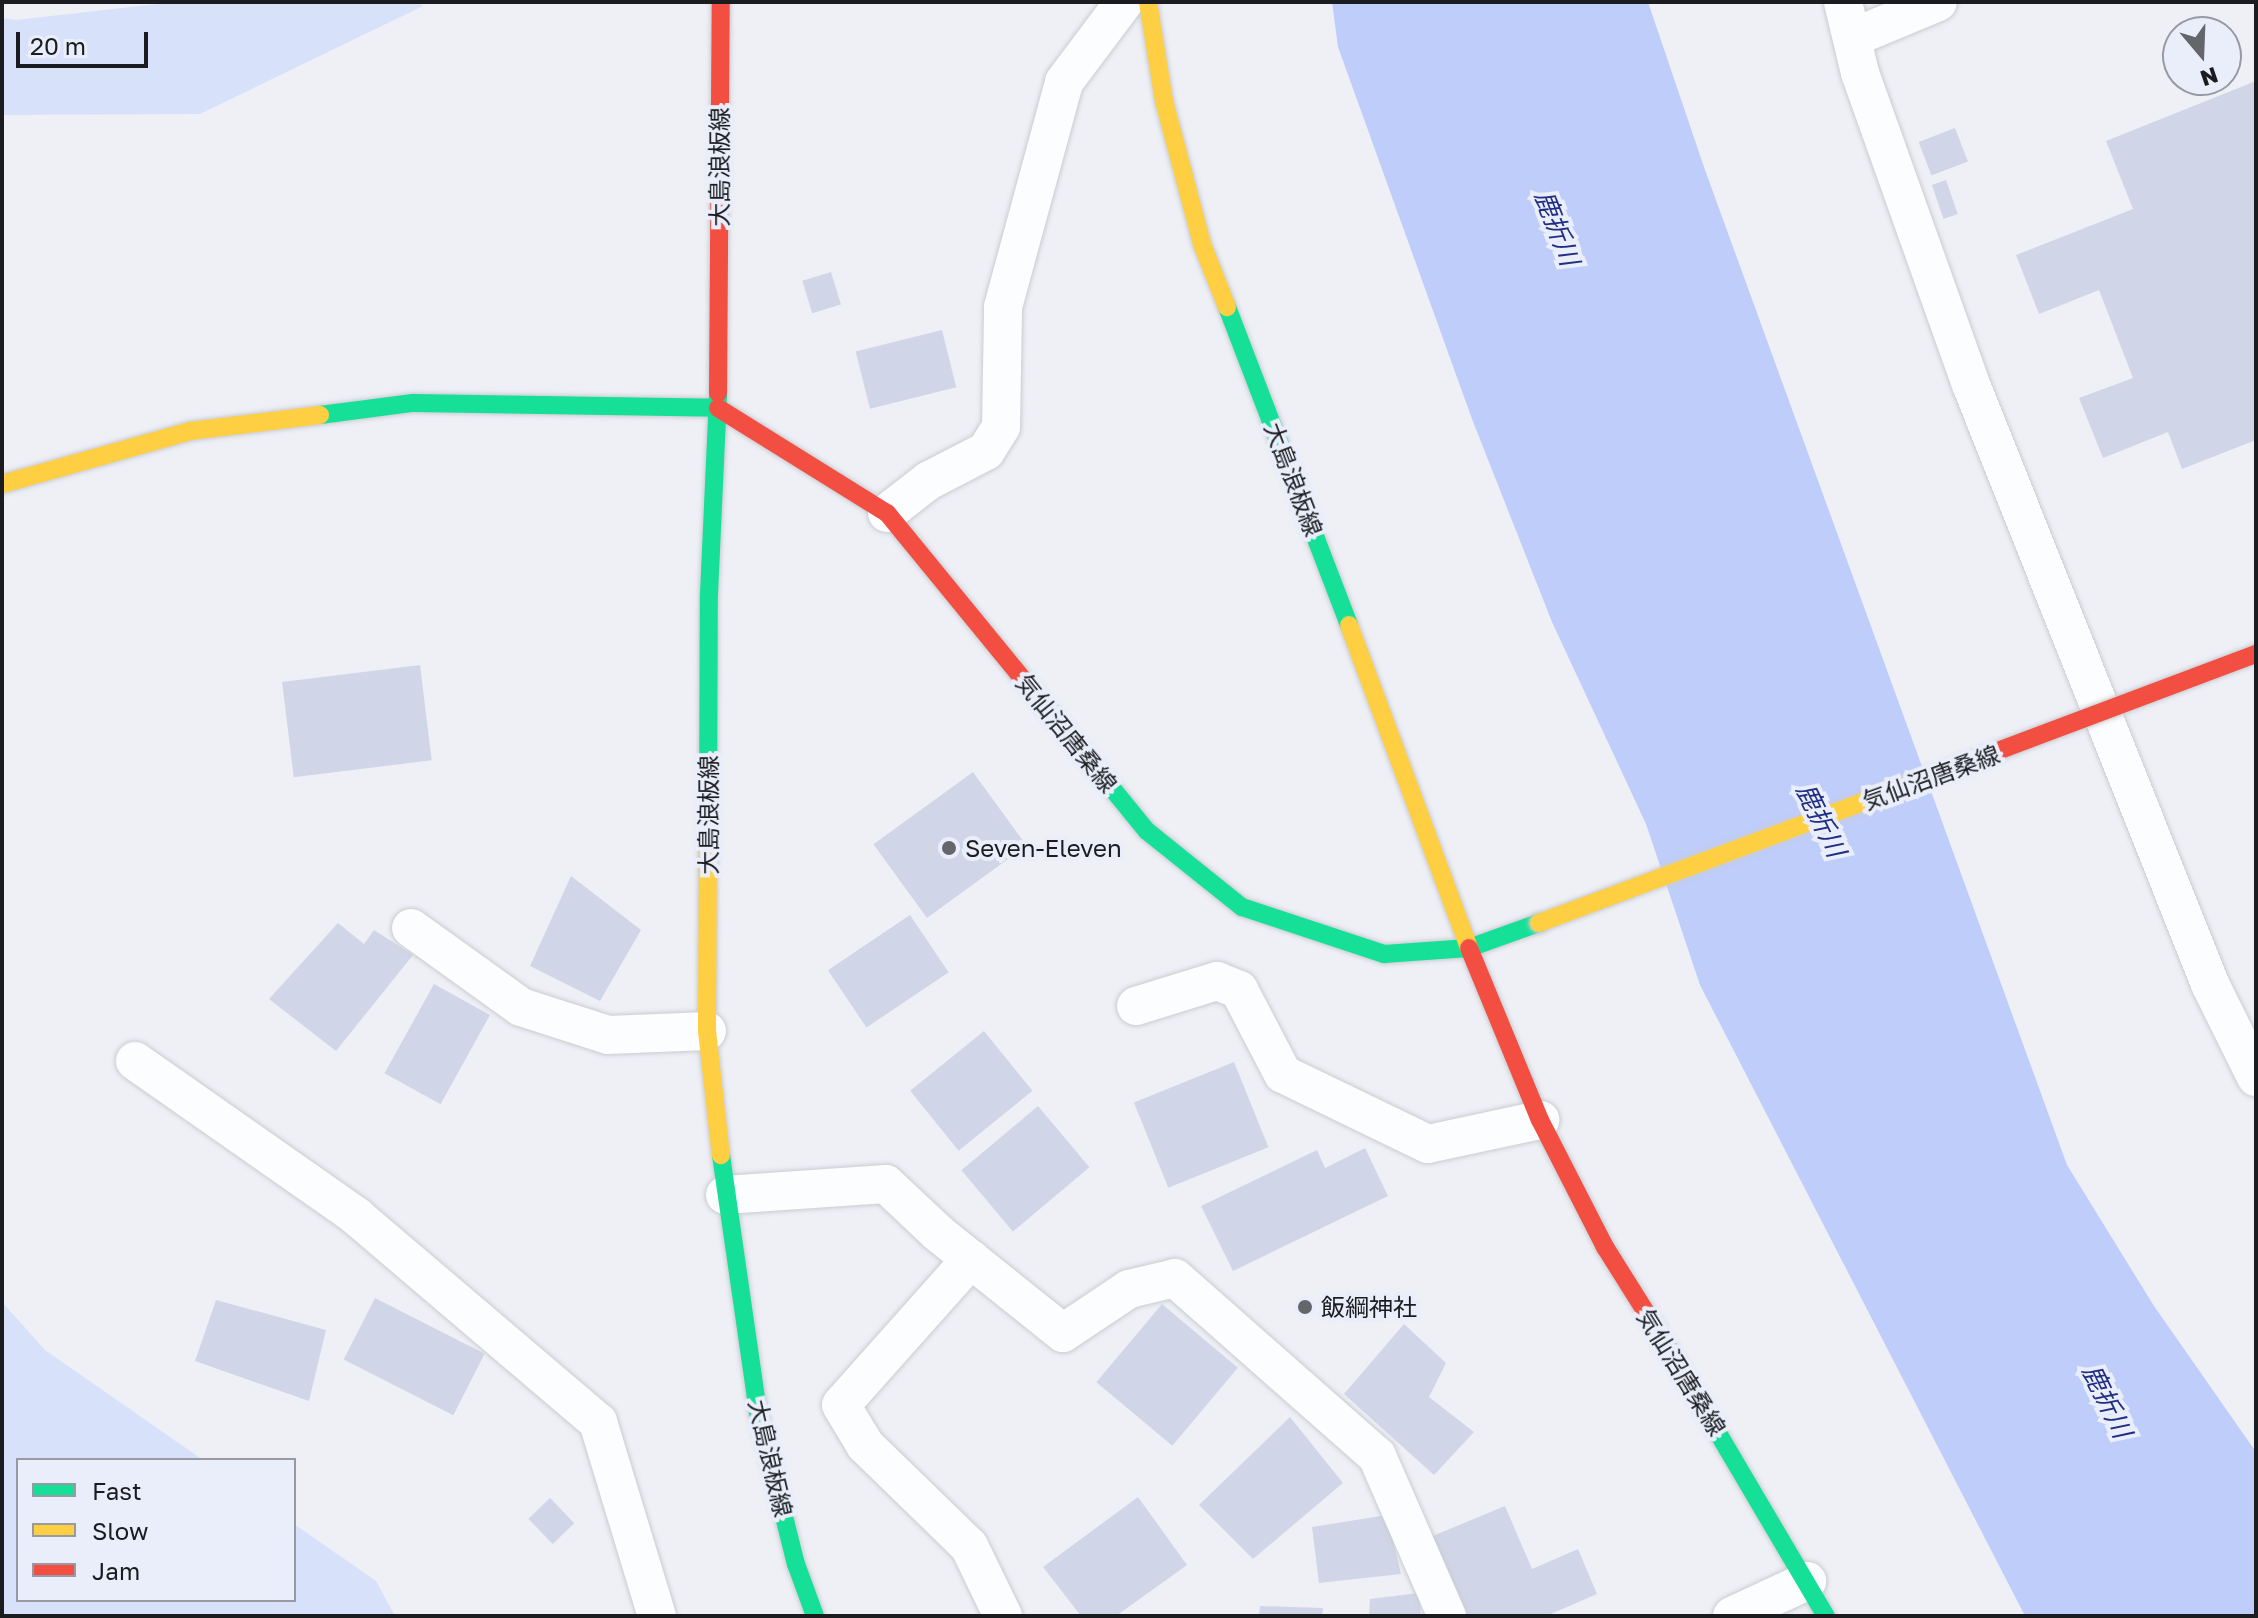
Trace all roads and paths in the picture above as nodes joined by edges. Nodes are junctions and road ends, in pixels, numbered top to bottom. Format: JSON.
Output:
{"nodes":[{"id":1,"x":721,"y":2,"type":"edge"},
{"id":2,"x":1124,"y":2,"type":"edge"},
{"id":3,"x":1148,"y":2,"type":"edge"},
{"id":4,"x":1938,"y":2,"type":"edge"},
{"id":5,"x":1848,"y":20,"type":"edge"},
{"id":6,"x":718,"y":408,"type":"junction"},
{"id":7,"x":2,"y":484,"type":"edge"},
{"id":8,"x":887,"y":513,"type":"junction"},
{"id":9,"x":2256,"y":654,"type":"edge"},
{"id":10,"x":411,"y":928,"type":"dead end"},
{"id":11,"x":1469,"y":948,"type":"junction"},
{"id":12,"x":1136,"y":1006,"type":"dead end"},
{"id":13,"x":707,"y":1031,"type":"junction"},
{"id":14,"x":135,"y":1061,"type":"dead end"},
{"id":15,"x":2256,"y":1077,"type":"edge"},
{"id":16,"x":1540,"y":1120,"type":"junction"},
{"id":17,"x":725,"y":1195,"type":"junction"},
{"id":18,"x":971,"y":1259,"type":"junction"},
{"id":19,"x":1807,"y":1581,"type":"junction"},
{"id":20,"x":657,"y":1616,"type":"edge"},
{"id":21,"x":815,"y":1616,"type":"edge"},
{"id":22,"x":1003,"y":1616,"type":"edge"},
{"id":23,"x":1447,"y":1616,"type":"edge"},
{"id":24,"x":1732,"y":1616,"type":"edge"},
{"id":25,"x":1826,"y":1616,"type":"edge"}],
"edges":[{"from":1,"to":6,"type":"main road","name":"大島浪板線"},
{"from":2,"to":8,"type":"street"},
{"from":3,"to":11,"type":"main road","name":"大島浪板線"},
{"from":4,"to":5,"type":"street"},
{"from":5,"to":15,"type":"street"},
{"from":6,"to":7,"type":"main road"},
{"from":6,"to":8,"type":"main road","name":"気仙沼唐桑線"},
{"from":6,"to":13,"type":"main road","name":"大島浪板線"},
{"from":8,"to":11,"type":"main road","name":"気仙沼唐桑線"},
{"from":9,"to":11,"type":"main road","name":"気仙沼唐桑線","bridge":true},
{"from":10,"to":13,"type":"street"},
{"from":11,"to":16,"type":"main road","name":"気仙沼唐桑線"},
{"from":12,"to":16,"type":"street"},
{"from":13,"to":17,"type":"main road","name":"大島浪板線"},
{"from":14,"to":20,"type":"street"},
{"from":16,"to":19,"type":"main road","name":"気仙沼唐桑線"},
{"from":17,"to":18,"type":"street"},
{"from":17,"to":21,"type":"main road","name":"大島浪板線"},
{"from":18,"to":22,"type":"street"},
{"from":18,"to":23,"type":"street"},
{"from":19,"to":24,"type":"street"},
{"from":19,"to":25,"type":"main road","name":"気仙沼唐桑線"}]}
